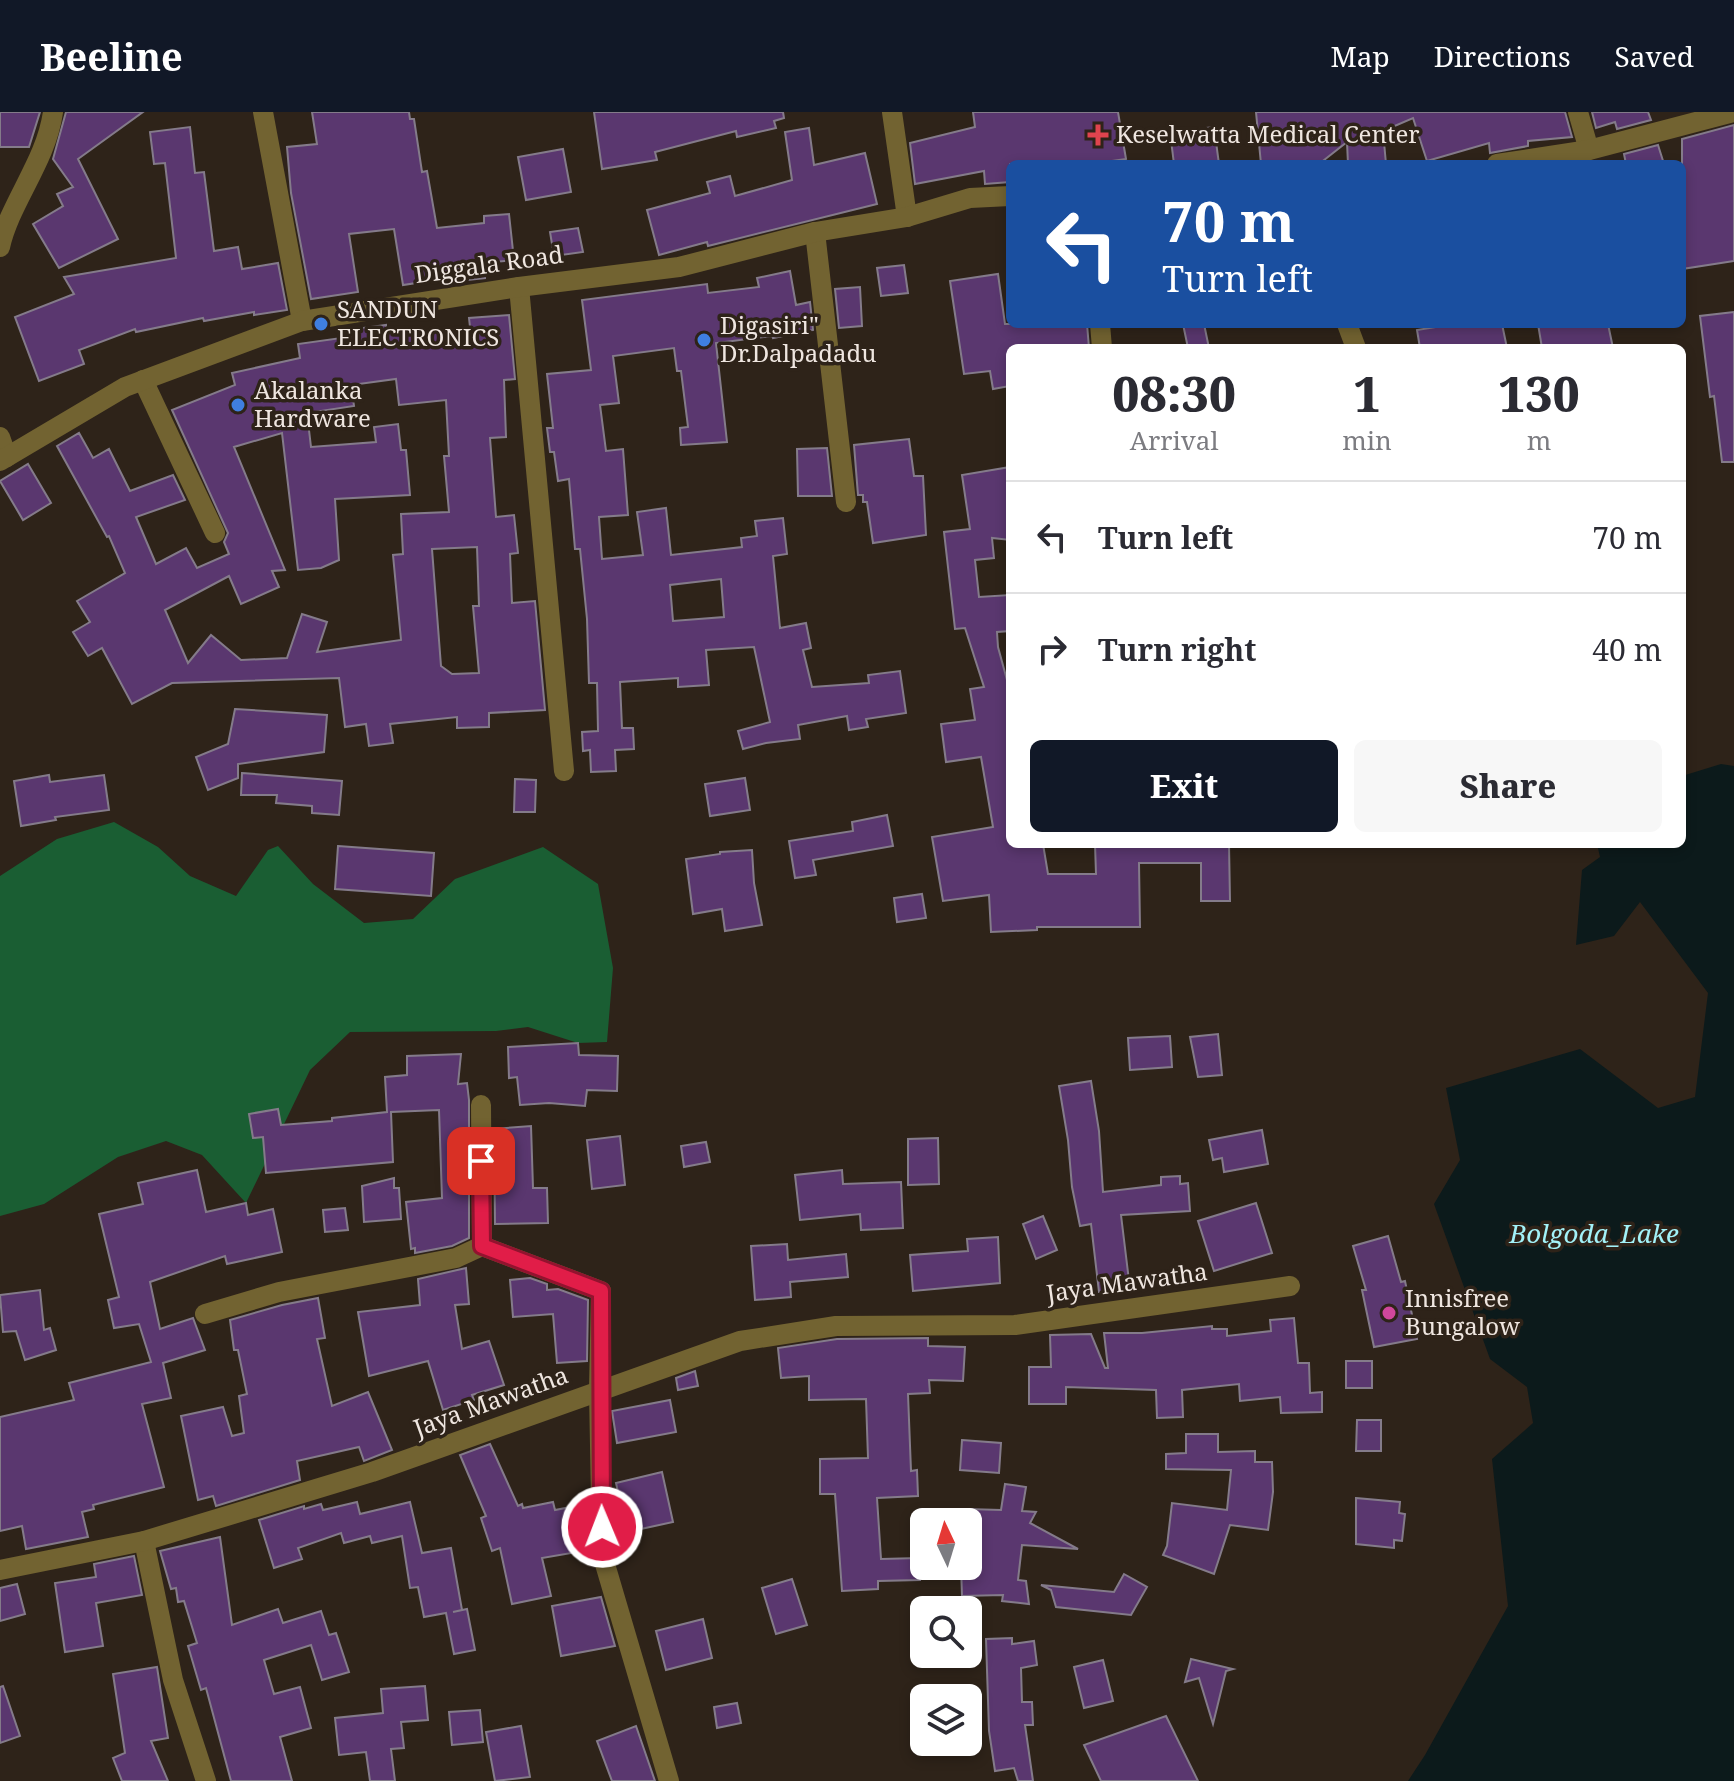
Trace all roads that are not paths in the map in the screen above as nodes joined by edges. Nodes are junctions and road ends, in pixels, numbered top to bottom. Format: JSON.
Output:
{"nodes":[{"id":1,"x":53,"y":112,"type":"edge"},
{"id":2,"x":263,"y":112,"type":"edge"},
{"id":3,"x":892,"y":112,"type":"edge"},
{"id":4,"x":1578,"y":112,"type":"edge"},
{"id":5,"x":1734,"y":112,"type":"edge"},
{"id":6,"x":1589,"y":150,"type":"junction"},
{"id":7,"x":1523,"y":160,"type":"edge"},
{"id":8,"x":1006,"y":196,"type":"edge"},
{"id":9,"x":907,"y":217,"type":"junction"},
{"id":10,"x":815,"y":232,"type":"junction"},
{"id":11,"x":0,"y":247,"type":"edge"},
{"id":12,"x":519,"y":287,"type":"junction"},
{"id":13,"x":302,"y":321,"type":"junction"},
{"id":14,"x":143,"y":380,"type":"junction"},
{"id":15,"x":0,"y":437,"type":"edge"},
{"id":16,"x":3,"y":459,"type":"edge"},
{"id":17,"x":846,"y":502,"type":"dead end"},
{"id":18,"x":215,"y":533,"type":"dead end"},
{"id":19,"x":564,"y":771,"type":"dead end"},
{"id":20,"x":481,"y":1105,"type":"dead end"},
{"id":21,"x":482,"y":1246,"type":"junction"},
{"id":22,"x":1290,"y":1286,"type":"dead end"},
{"id":23,"x":205,"y":1314,"type":"dead end"},
{"id":24,"x":599,"y":1391,"type":"junction"},
{"id":25,"x":144,"y":1541,"type":"junction"},
{"id":26,"x":0,"y":1570,"type":"edge"},
{"id":27,"x":206,"y":1781,"type":"edge"},
{"id":28,"x":669,"y":1781,"type":"edge"}],
"edges":[{"from":1,"to":11,"type":"street"},
{"from":2,"to":13,"type":"street"},
{"from":3,"to":9,"type":"street"},
{"from":4,"to":6,"type":"street"},
{"from":5,"to":6,"type":"street"},
{"from":6,"to":7,"type":"street"},
{"from":8,"to":9,"type":"street","name":"Diggala Road"},
{"from":9,"to":10,"type":"street","name":"Diggala Road"},
{"from":10,"to":12,"type":"street","name":"Diggala Road"},
{"from":10,"to":17,"type":"street"},
{"from":12,"to":13,"type":"street","name":"Diggala Road"},
{"from":12,"to":19,"type":"street"},
{"from":13,"to":14,"type":"street","name":"Diggala Road"},
{"from":14,"to":16,"type":"street","name":"Diggala Road"},
{"from":14,"to":18,"type":"street"},
{"from":15,"to":16,"type":"street"},
{"from":20,"to":21,"type":"street"},
{"from":21,"to":23,"type":"street"},
{"from":21,"to":24,"type":"street"},
{"from":22,"to":24,"type":"street","name":"Jaya Mawatha"},
{"from":24,"to":25,"type":"street","name":"Jaya Mawatha"},
{"from":24,"to":28,"type":"street"},
{"from":25,"to":26,"type":"street","name":"Jaya Mawatha"},
{"from":25,"to":27,"type":"street"}]}
